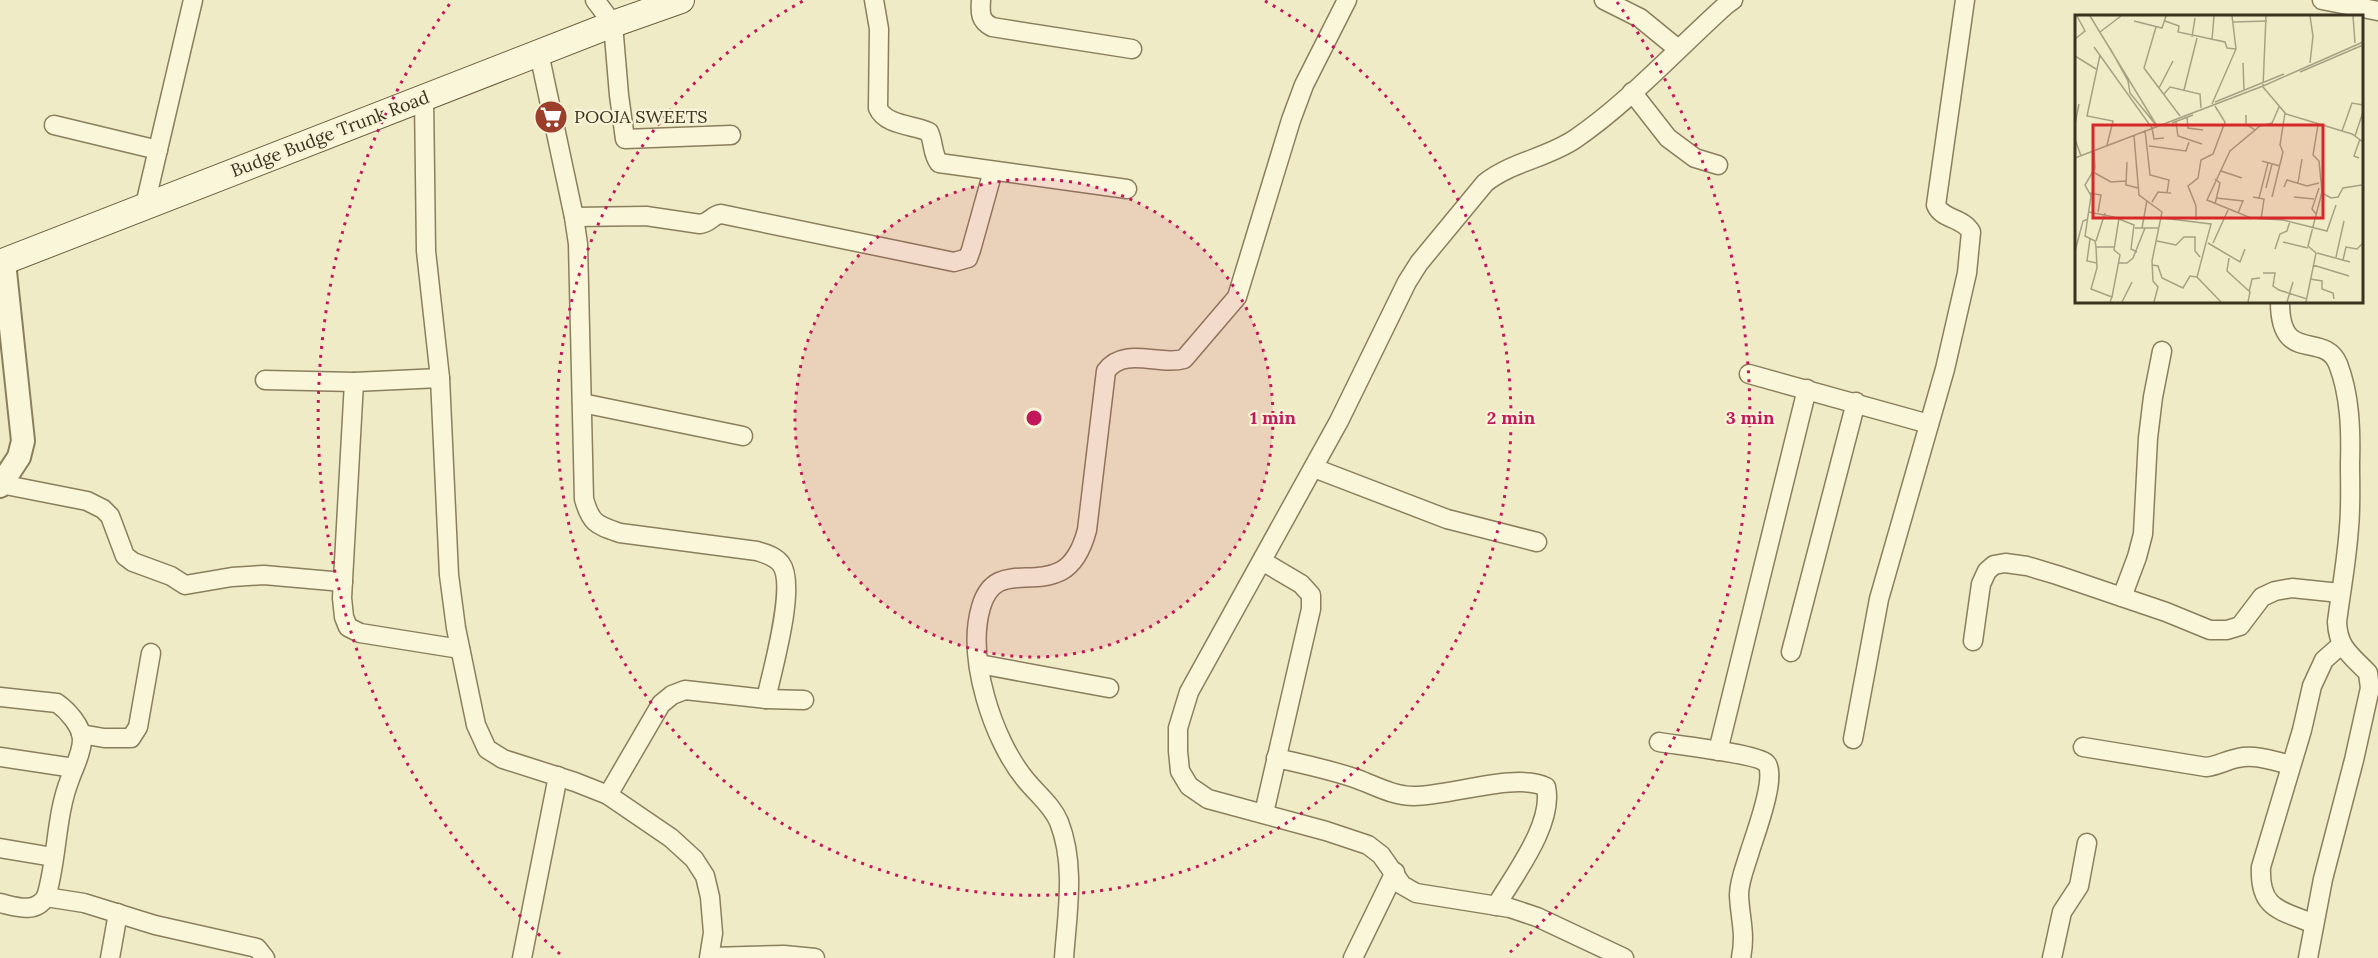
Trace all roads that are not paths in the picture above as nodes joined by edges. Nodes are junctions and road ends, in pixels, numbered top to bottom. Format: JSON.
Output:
{"nodes":[{"id":1,"x":193,"y":0,"type":"edge"},
{"id":2,"x":595,"y":0,"type":"edge"},
{"id":3,"x":874,"y":0,"type":"edge"},
{"id":4,"x":981,"y":0,"type":"edge"},
{"id":5,"x":1347,"y":0,"type":"edge"},
{"id":6,"x":1604,"y":0,"type":"edge"},
{"id":7,"x":1733,"y":0,"type":"edge"},
{"id":8,"x":1965,"y":0,"type":"edge"},
{"id":9,"x":664,"y":2,"type":"edge"},
{"id":10,"x":2325,"y":6,"type":"edge"},
{"id":11,"x":2378,"y":11,"type":"edge"},
{"id":12,"x":613,"y":24,"type":"junction"},
{"id":13,"x":1132,"y":49,"type":"dead end"},
{"id":14,"x":1678,"y":49,"type":"junction"},
{"id":15,"x":539,"y":54,"type":"junction"},
{"id":16,"x":1632,"y":92,"type":"junction"},
{"id":17,"x":424,"y":97,"type":"junction"},
{"id":18,"x":54,"y":126,"type":"dead end"},
{"id":19,"x":731,"y":135,"type":"dead end"},
{"id":20,"x":158,"y":150,"type":"junction"},
{"id":21,"x":1718,"y":165,"type":"dead end"},
{"id":22,"x":993,"y":171,"type":"junction"},
{"id":23,"x":1127,"y":189,"type":"dead end"},
{"id":24,"x":145,"y":206,"type":"junction"},
{"id":25,"x":574,"y":217,"type":"junction"},
{"id":26,"x":2,"y":262,"type":"edge"},
{"id":27,"x":2280,"y":303,"type":"edge"},
{"id":28,"x":2162,"y":351,"type":"dead end"},
{"id":29,"x":1749,"y":374,"type":"dead end"},
{"id":30,"x":440,"y":378,"type":"junction"},
{"id":31,"x":265,"y":380,"type":"dead end"},
{"id":32,"x":354,"y":382,"type":"junction"},
{"id":33,"x":1807,"y":389,"type":"junction"},
{"id":34,"x":1856,"y":402,"type":"junction"},
{"id":35,"x":582,"y":403,"type":"junction"},
{"id":36,"x":1929,"y":424,"type":"junction"},
{"id":37,"x":743,"y":436,"type":"dead end"},
{"id":38,"x":1314,"y":468,"type":"junction"},
{"id":39,"x":1,"y":485,"type":"edge"},
{"id":40,"x":1537,"y":542,"type":"dead end"},
{"id":41,"x":1262,"y":561,"type":"junction"},
{"id":42,"x":343,"y":582,"type":"junction"},
{"id":43,"x":2340,"y":593,"type":"junction"},
{"id":44,"x":2121,"y":597,"type":"junction"},
{"id":45,"x":1973,"y":641,"type":"dead end"},
{"id":46,"x":2341,"y":645,"type":"junction"},
{"id":47,"x":460,"y":649,"type":"junction"},
{"id":48,"x":1791,"y":652,"type":"dead end"},
{"id":49,"x":152,"y":653,"type":"dead end"},
{"id":50,"x":979,"y":664,"type":"junction"},
{"id":51,"x":1109,"y":688,"type":"dead end"},
{"id":52,"x":0,"y":697,"type":"edge"},
{"id":53,"x":766,"y":699,"type":"junction"},
{"id":54,"x":804,"y":700,"type":"dead end"},
{"id":55,"x":2373,"y":700,"type":"edge"},
{"id":56,"x":81,"y":734,"type":"junction"},
{"id":57,"x":1853,"y":739,"type":"dead end"},
{"id":58,"x":1659,"y":742,"type":"dead end"},
{"id":59,"x":2083,"y":747,"type":"dead end"},
{"id":60,"x":1718,"y":752,"type":"junction"},
{"id":61,"x":0,"y":757,"type":"edge"},
{"id":62,"x":1276,"y":758,"type":"junction"},
{"id":63,"x":2291,"y":765,"type":"junction"},
{"id":64,"x":74,"y":768,"type":"junction"},
{"id":65,"x":558,"y":776,"type":"junction"},
{"id":66,"x":608,"y":795,"type":"junction"},
{"id":67,"x":1264,"y":813,"type":"junction"},
{"id":68,"x":2087,"y":843,"type":"dead end"},
{"id":69,"x":0,"y":848,"type":"edge"},
{"id":70,"x":53,"y":856,"type":"junction"},
{"id":71,"x":1395,"y":872,"type":"junction"},
{"id":72,"x":46,"y":897,"type":"junction"},
{"id":73,"x":0,"y":903,"type":"edge"},
{"id":74,"x":1496,"y":906,"type":"junction"},
{"id":75,"x":118,"y":913,"type":"junction"},
{"id":76,"x":2314,"y":924,"type":"junction"},
{"id":77,"x":710,"y":957,"type":"edge"},
{"id":78,"x":110,"y":958,"type":"edge"},
{"id":79,"x":265,"y":958,"type":"edge"},
{"id":80,"x":522,"y":958,"type":"edge"},
{"id":81,"x":815,"y":958,"type":"edge"},
{"id":82,"x":1065,"y":958,"type":"edge"},
{"id":83,"x":1353,"y":958,"type":"edge"},
{"id":84,"x":1624,"y":958,"type":"edge"},
{"id":85,"x":1741,"y":958,"type":"edge"},
{"id":86,"x":2052,"y":958,"type":"edge"},
{"id":87,"x":2308,"y":958,"type":"edge"}],
"edges":[{"from":1,"to":20,"type":"street"},
{"from":2,"to":12,"type":"street"},
{"from":3,"to":22,"type":"street"},
{"from":4,"to":13,"type":"street"},
{"from":5,"to":50,"type":"street"},
{"from":6,"to":14,"type":"street"},
{"from":7,"to":14,"type":"street"},
{"from":8,"to":36,"type":"street"},
{"from":9,"to":12,"type":"main road","name":"Budge Budge Trunk Road"},
{"from":10,"to":11,"type":"street"},
{"from":12,"to":15,"type":"main road","name":"Budge Budge Trunk Road"},
{"from":12,"to":19,"type":"street"},
{"from":14,"to":16,"type":"street"},
{"from":15,"to":17,"type":"main road","name":"Budge Budge Trunk Road"},
{"from":15,"to":25,"type":"street"},
{"from":16,"to":21,"type":"street"},
{"from":16,"to":38,"type":"street"},
{"from":17,"to":24,"type":"main road","name":"Budge Budge Trunk Road"},
{"from":17,"to":30,"type":"street"},
{"from":18,"to":20,"type":"street"},
{"from":20,"to":24,"type":"street"},
{"from":22,"to":23,"type":"street"},
{"from":22,"to":25,"type":"street"},
{"from":24,"to":26,"type":"main road","name":"Budge Budge Trunk Road"},
{"from":25,"to":35,"type":"street"},
{"from":26,"to":39,"type":"street"},
{"from":27,"to":43,"type":"street"},
{"from":28,"to":44,"type":"street"},
{"from":29,"to":33,"type":"street"},
{"from":30,"to":32,"type":"street"},
{"from":30,"to":47,"type":"street"},
{"from":31,"to":32,"type":"street"},
{"from":32,"to":42,"type":"street"},
{"from":33,"to":34,"type":"street"},
{"from":33,"to":60,"type":"street"},
{"from":34,"to":36,"type":"street"},
{"from":34,"to":48,"type":"street"},
{"from":35,"to":37,"type":"street"},
{"from":35,"to":53,"type":"street"},
{"from":36,"to":57,"type":"street"},
{"from":38,"to":40,"type":"street"},
{"from":38,"to":41,"type":"street"},
{"from":39,"to":42,"type":"street"},
{"from":41,"to":62,"type":"street"},
{"from":41,"to":67,"type":"street"},
{"from":42,"to":47,"type":"street"},
{"from":43,"to":44,"type":"street"},
{"from":43,"to":46,"type":"street"},
{"from":44,"to":45,"type":"street"},
{"from":46,"to":55,"type":"street"},
{"from":46,"to":63,"type":"street"},
{"from":47,"to":65,"type":"street"},
{"from":49,"to":56,"type":"street"},
{"from":50,"to":51,"type":"street"},
{"from":50,"to":82,"type":"street"},
{"from":52,"to":56,"type":"street"},
{"from":53,"to":54,"type":"street"},
{"from":53,"to":66,"type":"street"},
{"from":55,"to":76,"type":"street"},
{"from":56,"to":64,"type":"street"},
{"from":58,"to":60,"type":"street"},
{"from":59,"to":63,"type":"street"},
{"from":60,"to":85,"type":"street"},
{"from":61,"to":64,"type":"street"},
{"from":62,"to":67,"type":"street"},
{"from":62,"to":74,"type":"street"},
{"from":63,"to":76,"type":"street"},
{"from":64,"to":70,"type":"street"},
{"from":65,"to":66,"type":"street"},
{"from":65,"to":80,"type":"street"},
{"from":66,"to":77,"type":"street"},
{"from":67,"to":71,"type":"street"},
{"from":68,"to":86,"type":"street"},
{"from":69,"to":70,"type":"street"},
{"from":70,"to":72,"type":"street"},
{"from":71,"to":74,"type":"street"},
{"from":71,"to":83,"type":"street"},
{"from":72,"to":73,"type":"street"},
{"from":72,"to":75,"type":"street"},
{"from":74,"to":84,"type":"street"},
{"from":75,"to":78,"type":"street"},
{"from":75,"to":79,"type":"street"},
{"from":76,"to":87,"type":"street"},
{"from":77,"to":81,"type":"street"}]}
